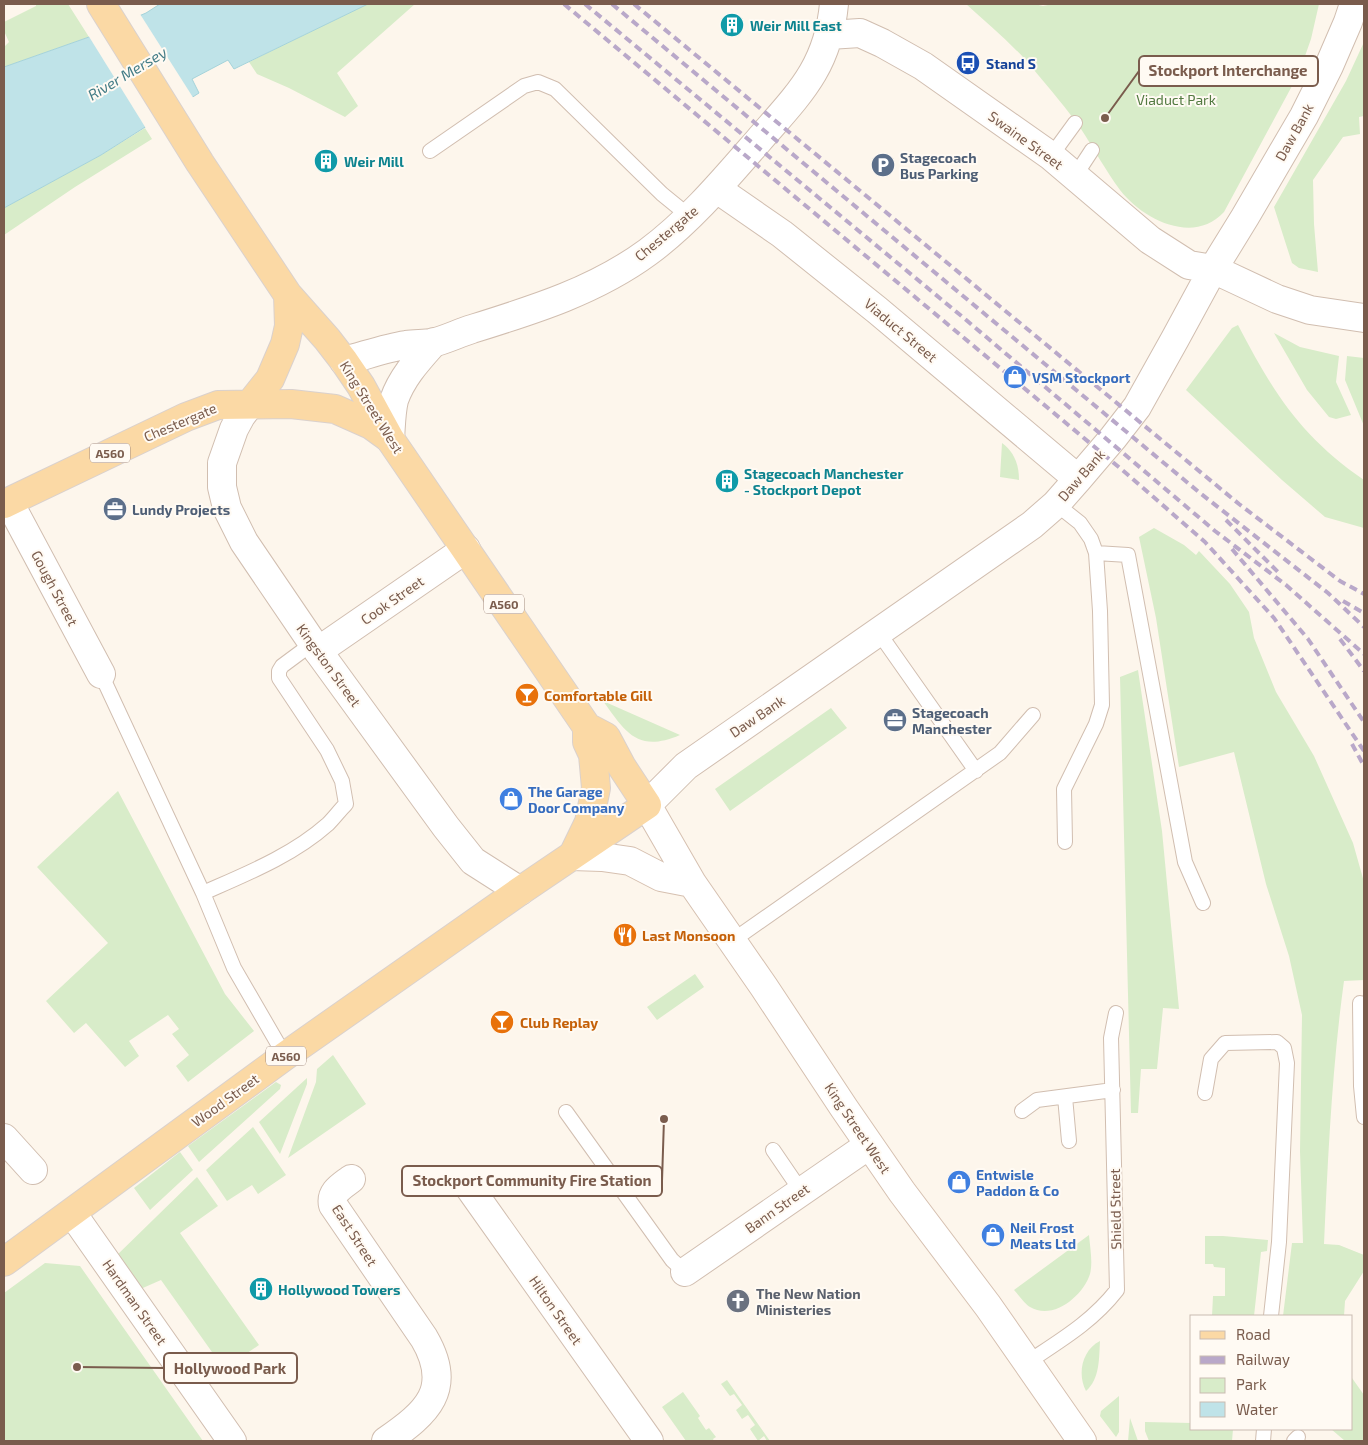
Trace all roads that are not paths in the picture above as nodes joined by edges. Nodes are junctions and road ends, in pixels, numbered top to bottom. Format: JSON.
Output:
{"nodes":[{"id":1,"x":834,"y":4,"type":"edge"},
{"id":2,"x":1354,"y":4,"type":"edge"},
{"id":3,"x":104,"y":9,"type":"edge"},
{"id":4,"x":829,"y":35,"type":"junction"},
{"id":5,"x":1075,"y":124,"type":"dead end"},
{"id":6,"x":1092,"y":150,"type":"dead end"},
{"id":7,"x":430,"y":152,"type":"dead end"},
{"id":8,"x":1063,"y":166,"type":"junction"},
{"id":9,"x":717,"y":189,"type":"junction"},
{"id":10,"x":689,"y":216,"type":"junction"},
{"id":11,"x":1213,"y":269,"type":"junction"},
{"id":12,"x":288,"y":295,"type":"junction"},
{"id":13,"x":1364,"y":318,"type":"edge"},
{"id":14,"x":434,"y":342,"type":"junction"},
{"id":15,"x":344,"y":361,"type":"junction"},
{"id":16,"x":250,"y":404,"type":"junction"},
{"id":17,"x":390,"y":439,"type":"junction"},
{"id":18,"x":1078,"y":479,"type":"junction"},
{"id":19,"x":7,"y":503,"type":"edge"},
{"id":20,"x":1056,"y":504,"type":"junction"},
{"id":21,"x":466,"y":549,"type":"junction"},
{"id":22,"x":1096,"y":553,"type":"junction"},
{"id":23,"x":879,"y":632,"type":"junction"},
{"id":24,"x":316,"y":647,"type":"junction"},
{"id":25,"x":101,"y":674,"type":"joint"},
{"id":26,"x":1033,"y":715,"type":"dead end"},
{"id":27,"x":588,"y":727,"type":"junction"},
{"id":28,"x":976,"y":771,"type":"junction"},
{"id":29,"x":647,"y":805,"type":"junction"},
{"id":30,"x":1065,"y":842,"type":"dead end"},
{"id":31,"x":572,"y":856,"type":"junction"},
{"id":32,"x":692,"y":883,"type":"junction"},
{"id":33,"x":520,"y":892,"type":"junction"},
{"id":34,"x":203,"y":893,"type":"junction"},
{"id":35,"x":1203,"y":903,"type":"dead end"},
{"id":36,"x":732,"y":940,"type":"junction"},
{"id":37,"x":1360,"y":1003,"type":"dead end"},
{"id":38,"x":1116,"y":1013,"type":"dead end"},
{"id":39,"x":285,"y":1056,"type":"junction"},
{"id":40,"x":1113,"y":1090,"type":"junction"},
{"id":41,"x":1205,"y":1093,"type":"dead end"},
{"id":42,"x":1065,"y":1097,"type":"junction"},
{"id":43,"x":1022,"y":1111,"type":"dead end"},
{"id":44,"x":566,"y":1112,"type":"dead end"},
{"id":45,"x":1364,"y":1117,"type":"edge"},
{"id":46,"x":4,"y":1138,"type":"edge"},
{"id":47,"x":1069,"y":1141,"type":"dead end"},
{"id":48,"x":869,"y":1145,"type":"junction"},
{"id":49,"x":773,"y":1150,"type":"dead end"},
{"id":50,"x":33,"y":1170,"type":"dead end"},
{"id":51,"x":351,"y":1179,"type":"dead end"},
{"id":52,"x":464,"y":1180,"type":"dead end"},
{"id":53,"x":801,"y":1191,"type":"junction"},
{"id":54,"x":72,"y":1213,"type":"junction"},
{"id":55,"x":4,"y":1262,"type":"edge"},
{"id":56,"x":685,"y":1272,"type":"joint"},
{"id":57,"x":1271,"y":1315,"type":"edge"},
{"id":58,"x":1028,"y":1362,"type":"junction"},
{"id":59,"x":232,"y":1441,"type":"edge"},
{"id":60,"x":386,"y":1441,"type":"edge"},
{"id":61,"x":648,"y":1441,"type":"edge"},
{"id":62,"x":1082,"y":1441,"type":"edge"}],
"edges":[{"from":1,"to":4,"type":"street","name":"Chestergate"},
{"from":2,"to":11,"type":"street","name":"Daw Bank"},
{"from":3,"to":12,"type":"main road","name":"King Street West","number":"A560"},
{"from":4,"to":8,"type":"street","name":"Swaine Street"},
{"from":4,"to":9,"type":"street","name":"Chestergate"},
{"from":5,"to":8,"type":"lane"},
{"from":6,"to":8,"type":"lane"},
{"from":7,"to":10,"type":"lane"},
{"from":8,"to":11,"type":"street","name":"Swaine Street"},
{"from":9,"to":10,"type":"street","name":"Chestergate"},
{"from":9,"to":18,"type":"street","name":"Viaduct Street"},
{"from":10,"to":14,"type":"street","name":"Chestergate"},
{"from":11,"to":13,"type":"street","name":"Swaine Street"},
{"from":11,"to":18,"type":"street","name":"Daw Bank"},
{"from":12,"to":15,"type":"main road","name":"King Street West","number":"A560"},
{"from":12,"to":16,"type":"main road"},
{"from":14,"to":15,"type":"street","name":"Chestergate"},
{"from":14,"to":17,"type":"street","name":"Chestergate"},
{"from":15,"to":17,"type":"main road","name":"King Street West","number":"A560"},
{"from":16,"to":17,"type":"main road","name":"Chestergate","number":"A560"},
{"from":16,"to":19,"type":"main road","name":"Chestergate","number":"A560"},
{"from":16,"to":24,"type":"street","name":"Kingston Street"},
{"from":17,"to":21,"type":"main road","name":"King Street West","number":"A560"},
{"from":18,"to":20,"type":"street","name":"Daw Bank"},
{"from":19,"to":25,"type":"street","name":"Gough Street"},
{"from":20,"to":22,"type":"lane"},
{"from":20,"to":23,"type":"street","name":"Daw Bank"},
{"from":21,"to":24,"type":"street","name":"Cook Street"},
{"from":21,"to":27,"type":"main road","name":"King Street West","number":"A560"},
{"from":22,"to":30,"type":"lane"},
{"from":22,"to":35,"type":"lane"},
{"from":23,"to":28,"type":"lane"},
{"from":23,"to":29,"type":"street","name":"Daw Bank"},
{"from":24,"to":33,"type":"street","name":"Kingston Street"},
{"from":24,"to":34,"type":"lane"},
{"from":25,"to":34,"type":"lane"},
{"from":26,"to":28,"type":"lane"},
{"from":27,"to":29,"type":"main road","name":"King Street West","number":"A560"},
{"from":27,"to":31,"type":"main road","number":"A560"},
{"from":28,"to":36,"type":"lane"},
{"from":29,"to":31,"type":"main road","number":"A560"},
{"from":29,"to":32,"type":"street","name":"King Street West"},
{"from":31,"to":32,"type":"street"},
{"from":31,"to":33,"type":"main road","name":"Wood Street","number":"A560"},
{"from":32,"to":36,"type":"street","name":"King Street West"},
{"from":33,"to":39,"type":"main road","name":"Wood Street","number":"A560"},
{"from":34,"to":39,"type":"lane"},
{"from":36,"to":48,"type":"street","name":"King Street West"},
{"from":37,"to":45,"type":"lane"},
{"from":38,"to":40,"type":"lane","name":"Shield Street"},
{"from":39,"to":54,"type":"main road","name":"Wood Street","number":"A560"},
{"from":40,"to":42,"type":"lane"},
{"from":40,"to":58,"type":"lane","name":"Shield Street"},
{"from":41,"to":57,"type":"lane"},
{"from":42,"to":43,"type":"lane"},
{"from":42,"to":47,"type":"lane"},
{"from":44,"to":56,"type":"lane"},
{"from":46,"to":50,"type":"street"},
{"from":48,"to":53,"type":"street","name":"Bann Street"},
{"from":48,"to":58,"type":"street","name":"King Street West"},
{"from":49,"to":53,"type":"lane"},
{"from":51,"to":60,"type":"street","name":"East Street"},
{"from":52,"to":61,"type":"street","name":"Hilton Street"},
{"from":53,"to":56,"type":"street","name":"Bann Street"},
{"from":54,"to":55,"type":"main road","name":"Wood Street","number":"A560"},
{"from":54,"to":59,"type":"street","name":"Hardman Street"},
{"from":58,"to":62,"type":"street","name":"King Street West"}]}
